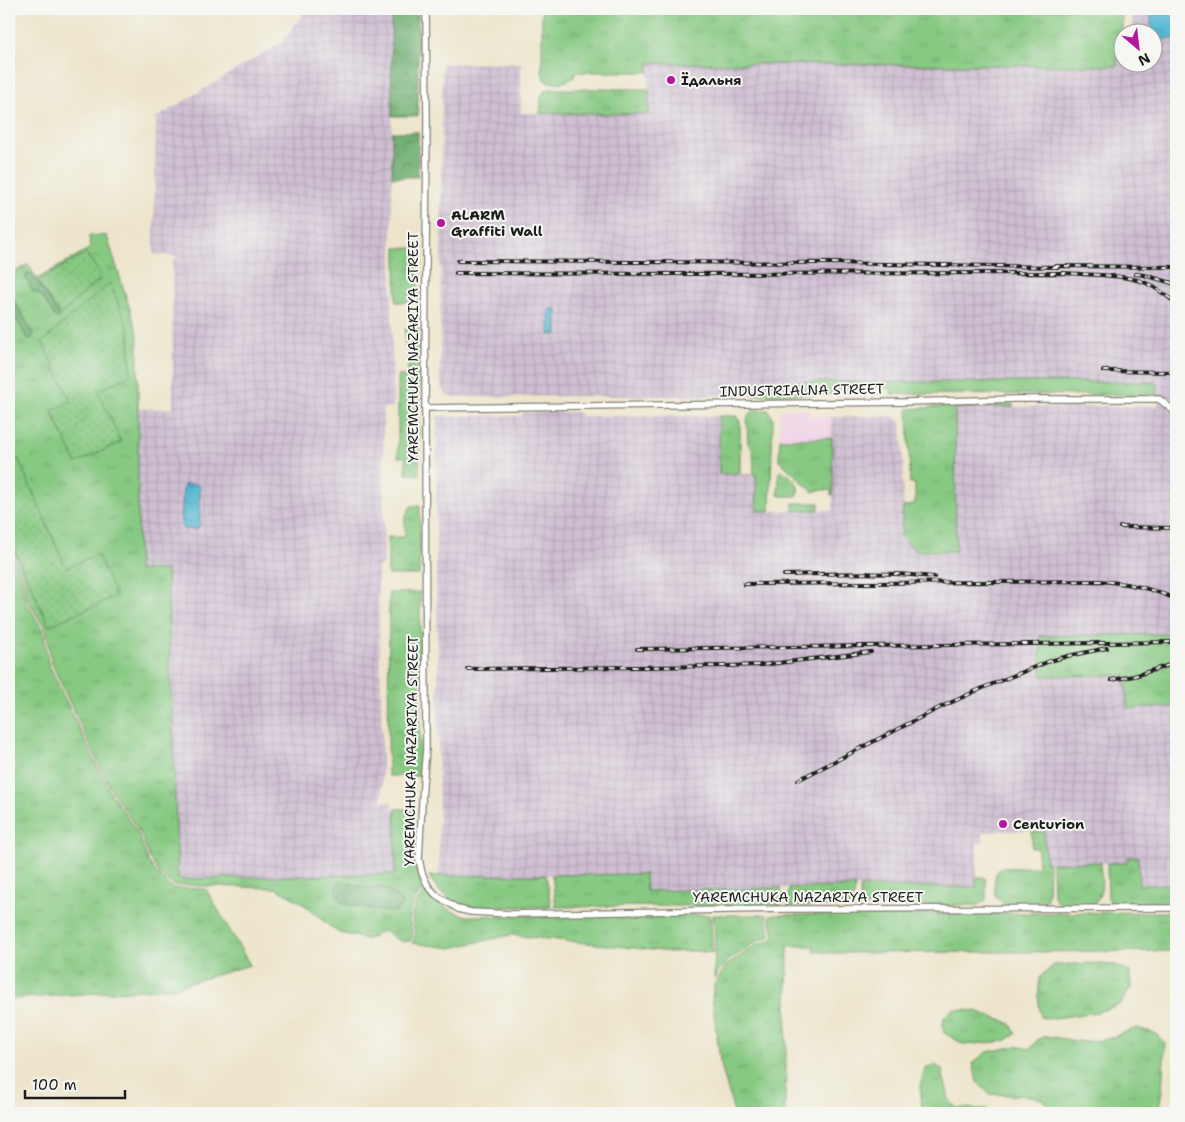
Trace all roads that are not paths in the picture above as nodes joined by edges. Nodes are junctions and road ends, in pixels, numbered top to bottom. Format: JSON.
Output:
{"nodes":[{"id":1,"x":426,"y":9,"type":"edge"},
{"id":2,"x":425,"y":408,"type":"junction"},
{"id":3,"x":1176,"y":411,"type":"edge"},
{"id":4,"x":1176,"y":908,"type":"edge"}],
"edges":[{"from":1,"to":2,"type":"street","name":"YAREMCHUKA NAZARIYA STREET"},
{"from":2,"to":3,"type":"street","name":"INDUSTRIALNA STREET"},
{"from":2,"to":4,"type":"street","name":"YAREMCHUKA NAZARIYA STREET"}]}
